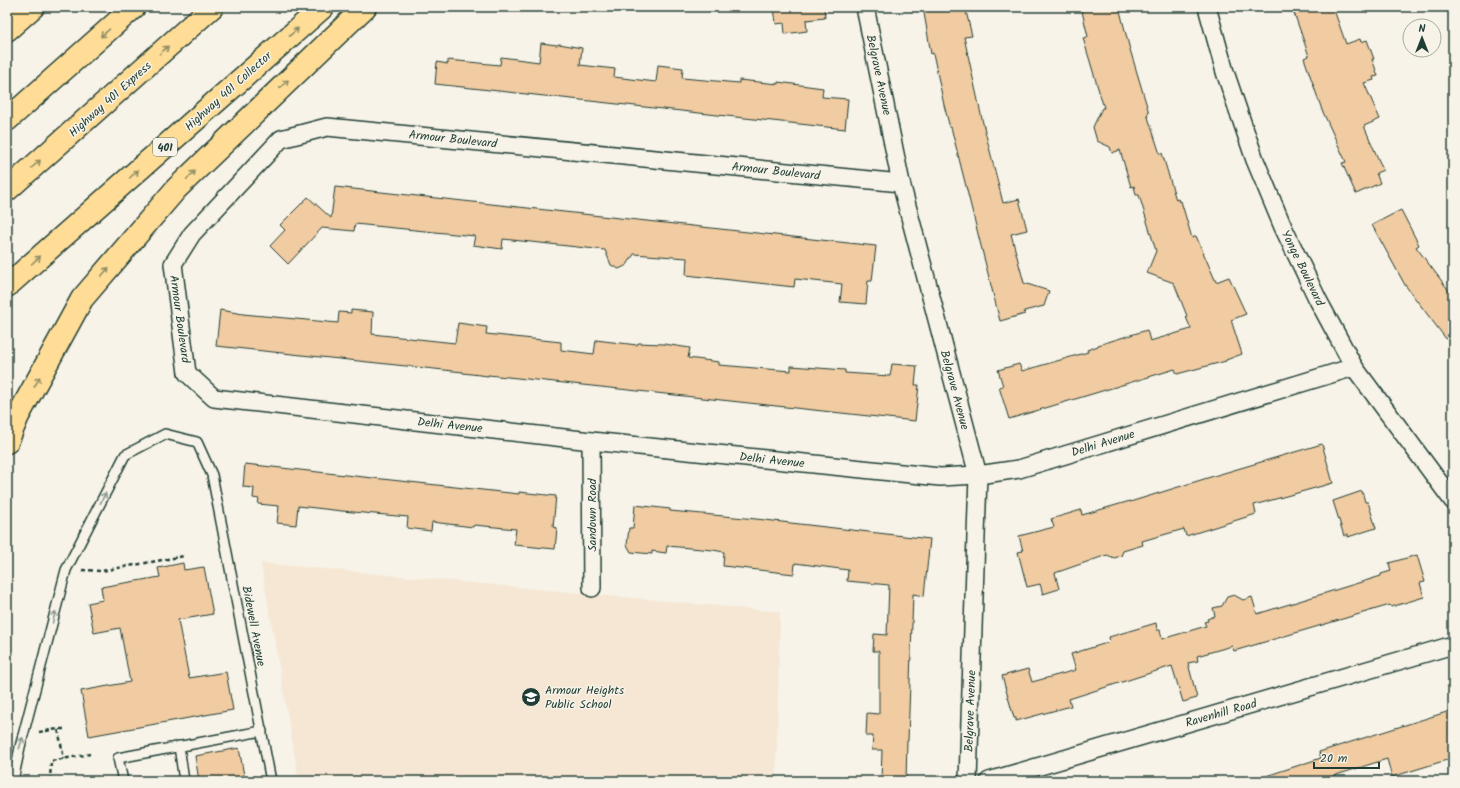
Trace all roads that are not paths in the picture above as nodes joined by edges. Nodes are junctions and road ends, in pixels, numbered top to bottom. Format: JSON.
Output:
{"nodes":[{"id":1,"x":33,"y":7,"type":"edge"},
{"id":2,"x":134,"y":7,"type":"edge"},
{"id":3,"x":212,"y":7,"type":"edge"},
{"id":4,"x":323,"y":7,"type":"edge"},
{"id":5,"x":364,"y":7,"type":"edge"},
{"id":6,"x":865,"y":7,"type":"edge"},
{"id":7,"x":1207,"y":7,"type":"edge"},
{"id":8,"x":7,"y":30,"type":"edge"},
{"id":9,"x":7,"y":120,"type":"edge"},
{"id":10,"x":901,"y":183,"type":"junction"},
{"id":11,"x":7,"y":190,"type":"edge"},
{"id":12,"x":7,"y":286,"type":"edge"},
{"id":13,"x":1354,"y":367,"type":"junction"},
{"id":14,"x":187,"y":373,"type":"joint"},
{"id":15,"x":591,"y":441,"type":"junction"},
{"id":16,"x":7,"y":442,"type":"edge"},
{"id":17,"x":978,"y":475,"type":"junction"},
{"id":18,"x":1453,"y":501,"type":"edge"},
{"id":19,"x":592,"y":588,"type":"dead end"},
{"id":20,"x":1453,"y":645,"type":"edge"},
{"id":21,"x":262,"y":731,"type":"junction"},
{"id":22,"x":179,"y":746,"type":"junction"},
{"id":23,"x":13,"y":781,"type":"edge"},
{"id":24,"x":123,"y":781,"type":"edge"},
{"id":25,"x":184,"y":781,"type":"edge"},
{"id":26,"x":271,"y":781,"type":"edge"},
{"id":27,"x":968,"y":781,"type":"edge"},
{"id":28,"x":989,"y":781,"type":"edge"}],
"edges":[{"from":1,"to":8,"type":"highway"},
{"from":2,"to":9,"type":"highway","one_way":true},
{"from":11,"to":3,"type":"highway","name":"Highway 401 Express","one_way":true},
{"from":12,"to":4,"type":"highway","name":"Highway 401 Collector","number":"401","one_way":true},
{"from":16,"to":5,"type":"highway","one_way":true},
{"from":6,"to":10,"type":"street","name":"Belgrave Avenue"},
{"from":7,"to":13,"type":"street","name":"Yonge Boulevard"},
{"from":10,"to":14,"type":"street","name":"Armour Boulevard"},
{"from":10,"to":17,"type":"street","name":"Belgrave Avenue"},
{"from":13,"to":17,"type":"street","name":"Delhi Avenue"},
{"from":13,"to":18,"type":"street","name":"Yonge Boulevard"},
{"from":14,"to":15,"type":"street","name":"Delhi Avenue"},
{"from":15,"to":17,"type":"street","name":"Delhi Avenue"},
{"from":15,"to":19,"type":"street","name":"Sandown Road"},
{"from":17,"to":27,"type":"street","name":"Belgrave Avenue"},
{"from":20,"to":28,"type":"street","name":"Ravenhill Road"},
{"from":21,"to":22,"type":"lane"},
{"from":23,"to":21,"type":"lane","name":"Bidewell Avenue","one_way":true},
{"from":21,"to":26,"type":"lane","name":"Bidewell Avenue"},
{"from":22,"to":24,"type":"lane"},
{"from":22,"to":25,"type":"lane"}]}
